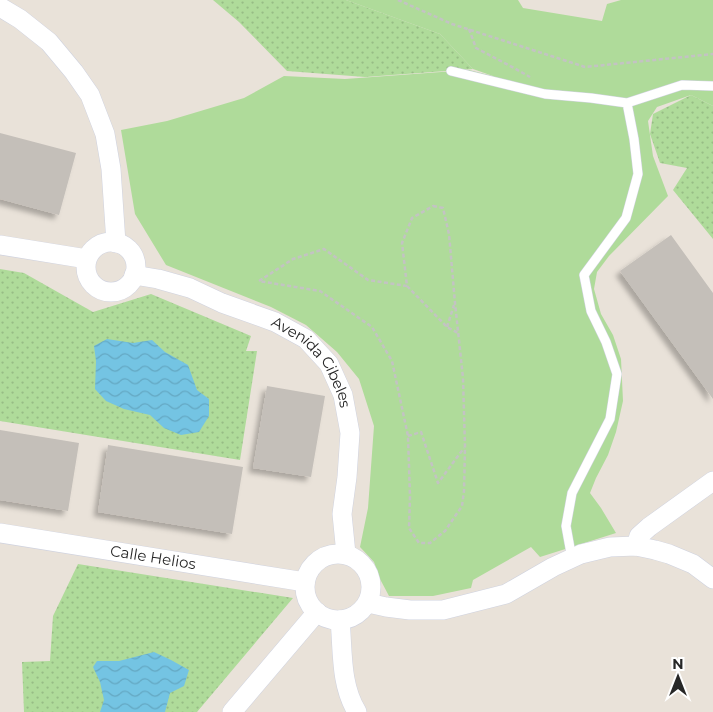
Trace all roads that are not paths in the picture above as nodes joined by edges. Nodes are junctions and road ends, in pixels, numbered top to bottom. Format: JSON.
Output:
{"nodes":[{"id":1,"x":0,"y":7,"type":"edge"},
{"id":2,"x":452,"y":71,"type":"dead end"},
{"id":3,"x":713,"y":86,"type":"edge"},
{"id":4,"x":627,"y":103,"type":"junction"},
{"id":5,"x":116,"y":243,"type":"junction"},
{"id":6,"x":0,"y":245,"type":"edge"},
{"id":7,"x":87,"y":259,"type":"junction"},
{"id":8,"x":134,"y":275,"type":"junction"},
{"id":9,"x":713,"y":481,"type":"edge"},
{"id":10,"x":0,"y":533,"type":"edge"},
{"id":11,"x":636,"y":546,"type":"junction"},
{"id":12,"x":346,"y":554,"type":"junction"},
{"id":13,"x":572,"y":558,"type":"junction"},
{"id":14,"x":713,"y":579,"type":"edge"},
{"id":15,"x":305,"y":582,"type":"junction"},
{"id":16,"x":368,"y":603,"type":"junction"},
{"id":17,"x":317,"y":612,"type":"junction"},
{"id":18,"x":340,"y":620,"type":"junction"},
{"id":19,"x":232,"y":712,"type":"edge"},
{"id":20,"x":357,"y":712,"type":"edge"}],
"edges":[{"from":1,"to":5,"type":"street"},
{"from":2,"to":4,"type":"lane"},
{"from":3,"to":4,"type":"lane"},
{"from":4,"to":13,"type":"lane"},
{"from":5,"to":7,"type":"street"},
{"from":5,"to":8,"type":"street"},
{"from":6,"to":7,"type":"street"},
{"from":7,"to":8,"type":"street"},
{"from":8,"to":12,"type":"street","name":"Avenida Cibeles"},
{"from":9,"to":11,"type":"street"},
{"from":10,"to":15,"type":"street","name":"Calle Helios"},
{"from":11,"to":13,"type":"street"},
{"from":11,"to":14,"type":"street"},
{"from":12,"to":15,"type":"street"},
{"from":12,"to":16,"type":"street"},
{"from":13,"to":16,"type":"street"},
{"from":15,"to":17,"type":"street"},
{"from":16,"to":18,"type":"street"},
{"from":17,"to":18,"type":"street"},
{"from":17,"to":19,"type":"street"},
{"from":18,"to":20,"type":"street"}]}
